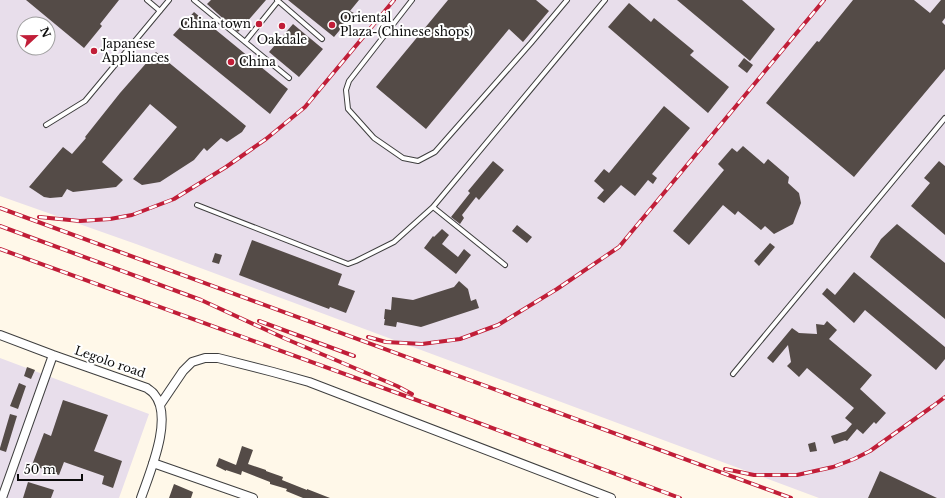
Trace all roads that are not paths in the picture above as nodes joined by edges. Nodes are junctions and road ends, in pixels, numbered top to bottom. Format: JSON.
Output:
{"nodes":[{"id":1,"x":147,"y":0,"type":"edge"},
{"id":2,"x":169,"y":0,"type":"edge"},
{"id":3,"x":194,"y":0,"type":"edge"},
{"id":4,"x":278,"y":0,"type":"edge"},
{"id":5,"x":412,"y":0,"type":"edge"},
{"id":6,"x":567,"y":0,"type":"edge"},
{"id":7,"x":605,"y":0,"type":"edge"},
{"id":8,"x":160,"y":11,"type":"junction"},
{"id":9,"x":322,"y":39,"type":"dead end"},
{"id":10,"x":245,"y":42,"type":"junction"},
{"id":11,"x":289,"y":78,"type":"dead end"},
{"id":12,"x":945,"y":118,"type":"edge"},
{"id":13,"x":46,"y":125,"type":"dead end"},
{"id":14,"x":197,"y":205,"type":"dead end"},
{"id":15,"x":433,"y":207,"type":"junction"},
{"id":16,"x":505,"y":265,"type":"dead end"},
{"id":17,"x":0,"y":336,"type":"edge"},
{"id":18,"x":52,"y":355,"type":"junction"},
{"id":19,"x":732,"y":374,"type":"dead end"},
{"id":20,"x":160,"y":405,"type":"junction"},
{"id":21,"x":153,"y":463,"type":"junction"},
{"id":22,"x":2,"y":498,"type":"edge"},
{"id":23,"x":141,"y":498,"type":"edge"},
{"id":24,"x":253,"y":498,"type":"edge"},
{"id":25,"x":611,"y":498,"type":"edge"}],
"edges":[{"from":1,"to":8,"type":"lane"},
{"from":2,"to":8,"type":"lane"},
{"from":3,"to":10,"type":"lane"},
{"from":4,"to":9,"type":"lane"},
{"from":4,"to":10,"type":"lane"},
{"from":5,"to":6,"type":"lane"},
{"from":7,"to":15,"type":"lane"},
{"from":8,"to":13,"type":"lane"},
{"from":10,"to":11,"type":"lane"},
{"from":12,"to":19,"type":"lane"},
{"from":14,"to":15,"type":"lane"},
{"from":15,"to":16,"type":"lane"},
{"from":17,"to":18,"type":"street","name":"Legolo road"},
{"from":18,"to":20,"type":"street","name":"Legolo road"},
{"from":18,"to":22,"type":"street"},
{"from":20,"to":21,"type":"street"},
{"from":20,"to":25,"type":"street"},
{"from":21,"to":23,"type":"street"},
{"from":21,"to":24,"type":"street"}]}
